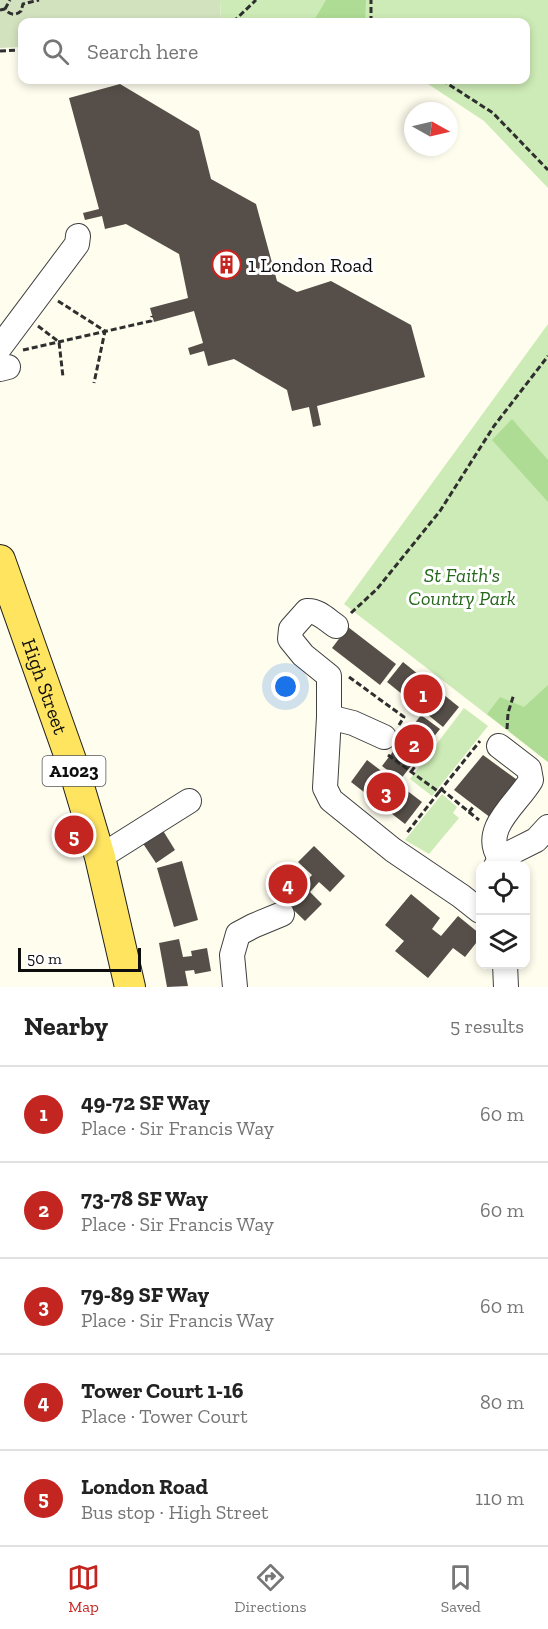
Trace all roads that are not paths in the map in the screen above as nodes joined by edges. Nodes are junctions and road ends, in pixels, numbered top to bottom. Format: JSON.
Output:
{"nodes":[{"id":1,"x":78,"y":236,"type":"dead end"},
{"id":2,"x":5,"y":356,"type":"edge"},
{"id":3,"x":0,"y":560,"type":"edge"},
{"id":4,"x":5,"y":597,"type":"edge"},
{"id":5,"x":336,"y":626,"type":"road end"},
{"id":6,"x":329,"y":717,"type":"junction"},
{"id":7,"x":390,"y":734,"type":"road end"},
{"id":8,"x":495,"y":736,"type":"road end"},
{"id":9,"x":189,"y":801,"type":"dead end"},
{"id":10,"x":548,"y":827,"type":"edge"},
{"id":11,"x":100,"y":857,"type":"junction"},
{"id":12,"x":498,"y":861,"type":"edge"},
{"id":13,"x":500,"y":861,"type":"edge"},
{"id":14,"x":476,"y":901,"type":"edge"},
{"id":15,"x":282,"y":914,"type":"dead end"},
{"id":16,"x":505,"y":969,"type":"edge"},
{"id":17,"x":130,"y":987,"type":"edge"},
{"id":18,"x":235,"y":987,"type":"edge"},
{"id":19,"x":506,"y":987,"type":"edge"}],
"edges":[{"from":1,"to":2,"type":"street"},
{"from":3,"to":4,"type":"main road","name":"High Street","number":"A1023"},
{"from":4,"to":11,"type":"main road","name":"High Street","number":"A1023"},
{"from":5,"to":6,"type":"street"},
{"from":6,"to":7,"type":"street"},
{"from":6,"to":14,"type":"street"},
{"from":8,"to":12,"type":"street"},
{"from":9,"to":11,"type":"street"},
{"from":10,"to":13,"type":"street"},
{"from":11,"to":17,"type":"main road","name":"High Street","number":"A1023"},
{"from":15,"to":18,"type":"street"},
{"from":16,"to":19,"type":"street"}]}
